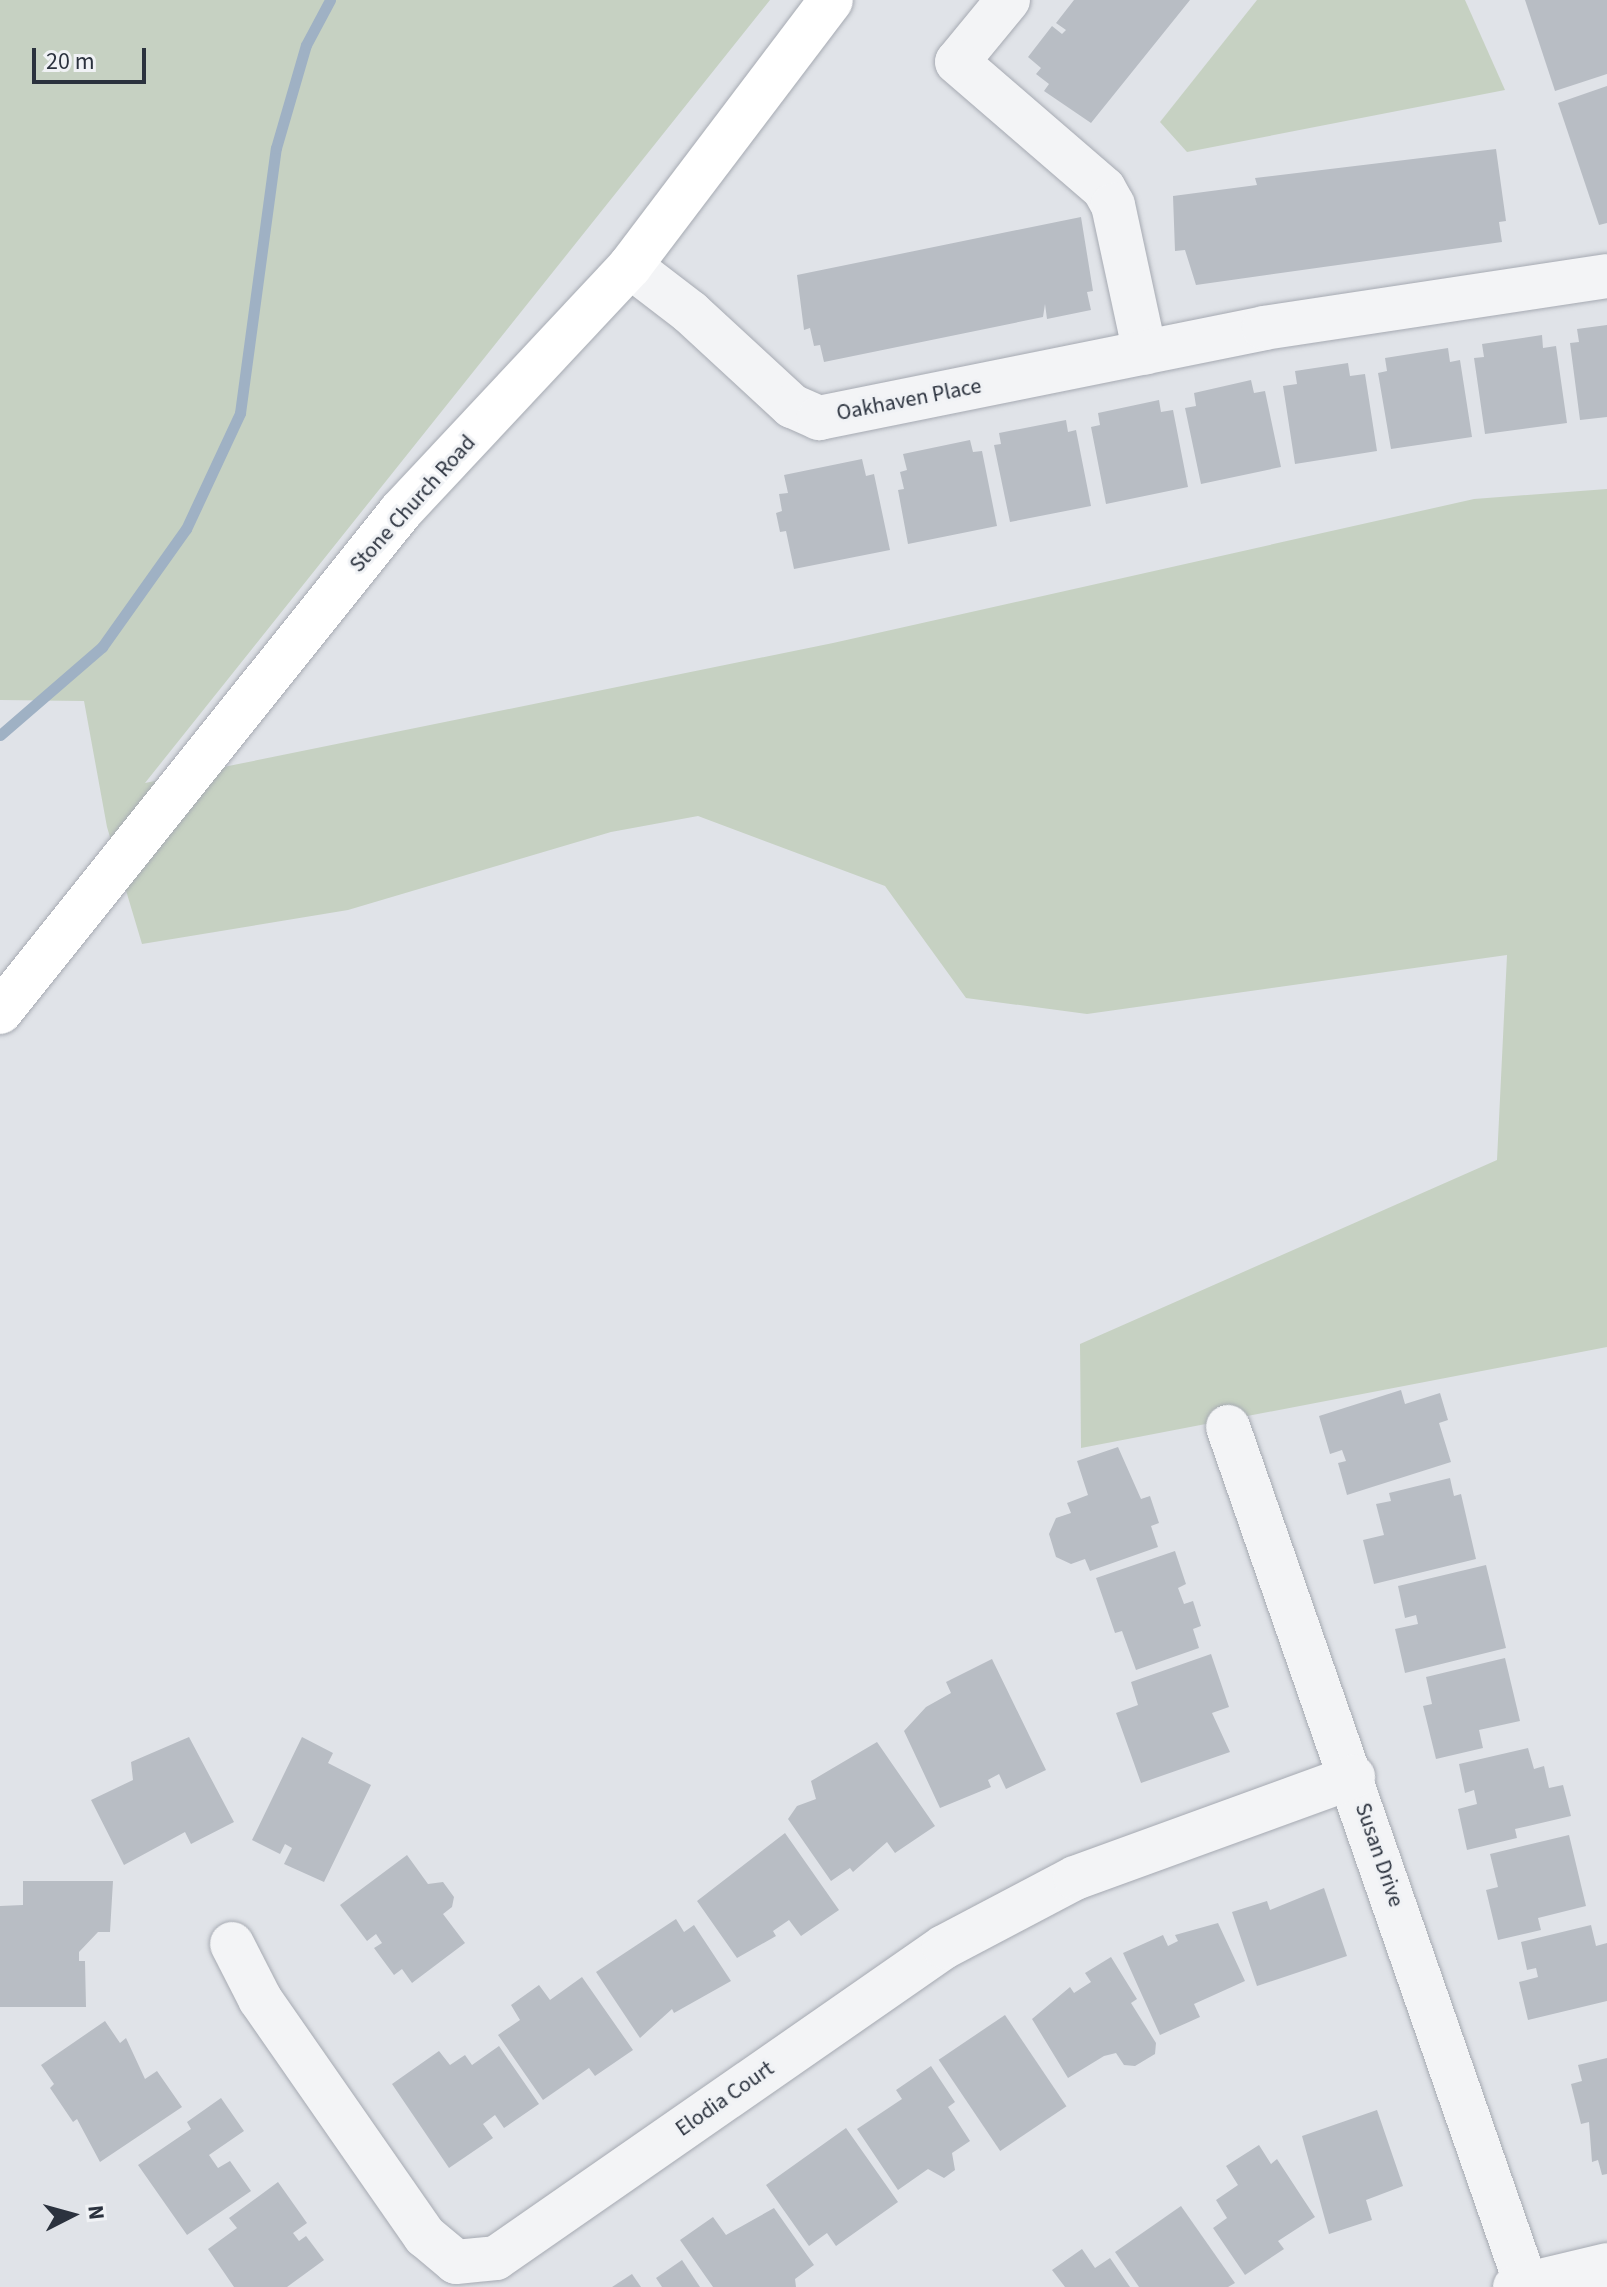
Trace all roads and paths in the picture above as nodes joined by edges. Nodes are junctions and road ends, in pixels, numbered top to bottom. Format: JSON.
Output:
{"nodes":[{"id":1,"x":831,"y":0,"type":"edge"},
{"id":2,"x":1008,"y":0,"type":"edge"},
{"id":3,"x":630,"y":266,"type":"junction"},
{"id":4,"x":1607,"y":276,"type":"edge"},
{"id":5,"x":1145,"y":353,"type":"junction"},
{"id":6,"x":0,"y":1012,"type":"edge"},
{"id":7,"x":1228,"y":1427,"type":"dead end"},
{"id":8,"x":1353,"y":1777,"type":"junction"},
{"id":9,"x":232,"y":1944,"type":"dead end"},
{"id":10,"x":1607,"y":2265,"type":"edge"},
{"id":11,"x":1520,"y":2285,"type":"edge"}],
"edges":[{"from":1,"to":3,"type":"main road","name":"Stone Church Road"},
{"from":2,"to":5,"type":"street"},
{"from":3,"to":5,"type":"street","name":"Oakhaven Place"},
{"from":3,"to":6,"type":"main road","name":"Stone Church Road"},
{"from":4,"to":5,"type":"street","name":"Oakhaven Place"},
{"from":7,"to":8,"type":"street","name":"Susan Drive"},
{"from":8,"to":9,"type":"street","name":"Elodia Court"},
{"from":8,"to":11,"type":"street","name":"Susan Drive"},
{"from":10,"to":11,"type":"street"}]}
